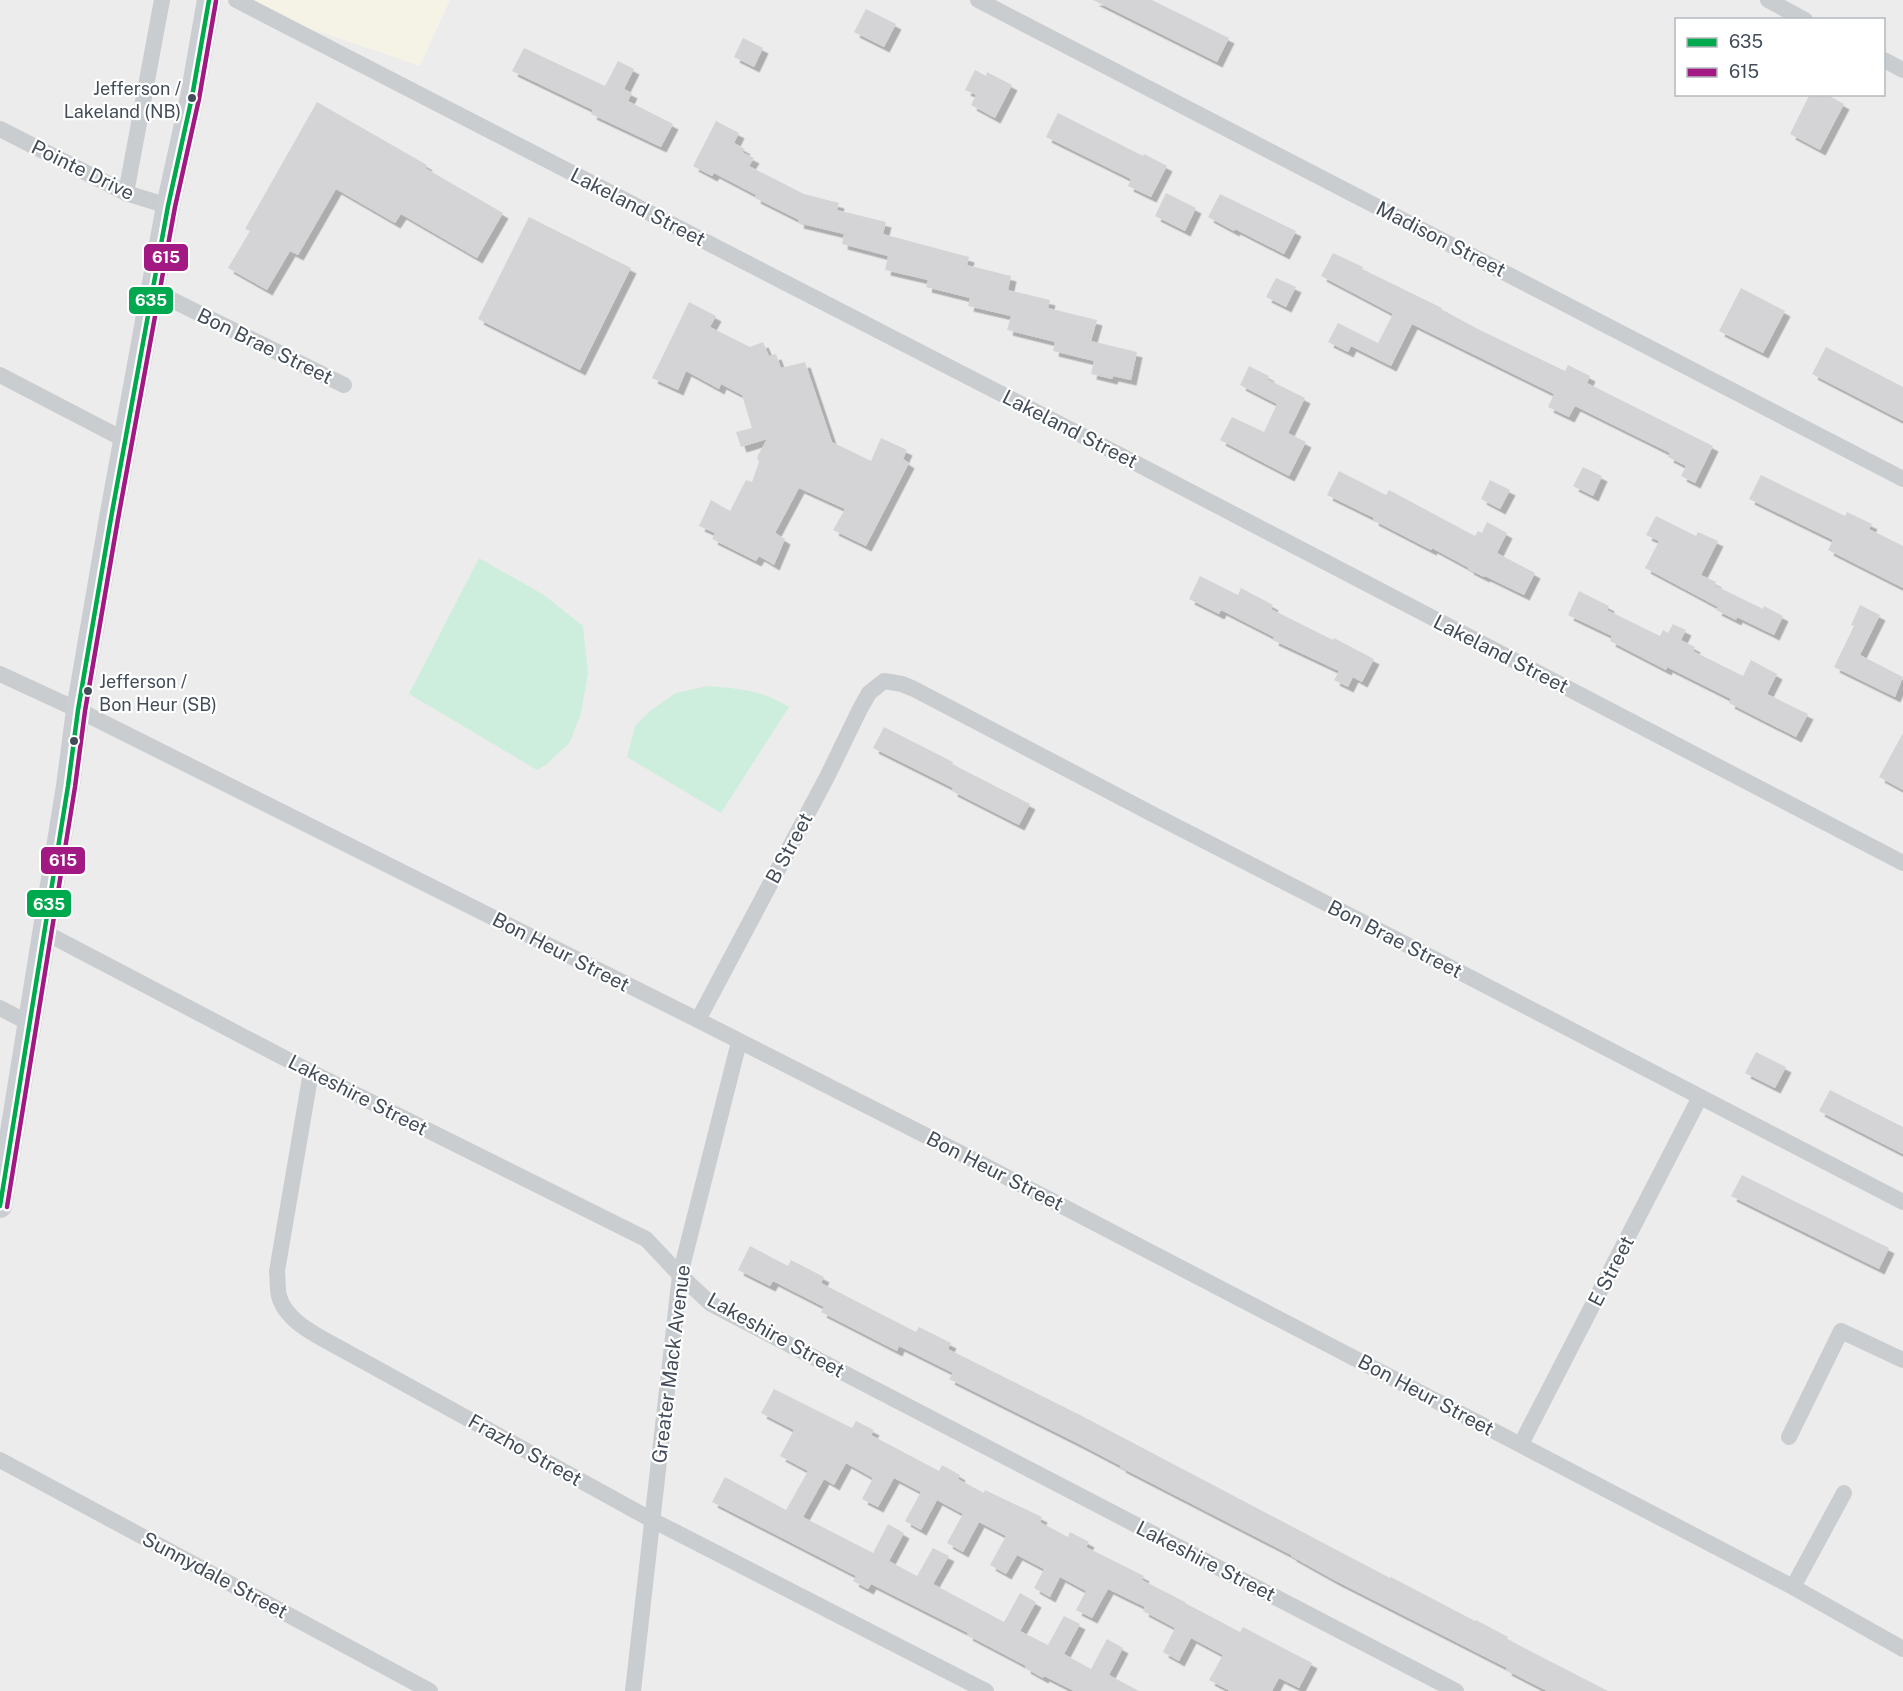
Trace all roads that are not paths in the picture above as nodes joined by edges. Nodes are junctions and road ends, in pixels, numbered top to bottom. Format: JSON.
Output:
{"nodes":[{"id":1,"x":162,"y":0,"type":"edge"},
{"id":2,"x":209,"y":0,"type":"edge"},
{"id":3,"x":236,"y":0,"type":"edge"},
{"id":4,"x":978,"y":0,"type":"edge"},
{"id":5,"x":1767,"y":0,"type":"edge"},
{"id":6,"x":1801,"y":18,"type":"edge"},
{"id":7,"x":1885,"y":61,"type":"edge"},
{"id":8,"x":1903,"y":70,"type":"edge"},
{"id":9,"x":0,"y":129,"type":"edge"},
{"id":10,"x":126,"y":193,"type":"junction"},
{"id":11,"x":168,"y":206,"type":"junction"},
{"id":12,"x":154,"y":291,"type":"junction"},
{"id":13,"x":0,"y":375,"type":"edge"},
{"id":14,"x":344,"y":385,"type":"dead end"},
{"id":15,"x":125,"y":440,"type":"junction"},
{"id":16,"x":1903,"y":479,"type":"edge"},
{"id":17,"x":0,"y":674,"type":"edge"},
{"id":18,"x":884,"y":681,"type":"joint"},
{"id":19,"x":78,"y":710,"type":"junction"},
{"id":20,"x":1903,"y":863,"type":"edge"},
{"id":21,"x":44,"y":932,"type":"junction"},
{"id":22,"x":0,"y":1008,"type":"edge"},
{"id":23,"x":698,"y":1020,"type":"junction"},
{"id":24,"x":29,"y":1023,"type":"junction"},
{"id":25,"x":739,"y":1042,"type":"junction"},
{"id":26,"x":311,"y":1072,"type":"junction"},
{"id":27,"x":1700,"y":1097,"type":"junction"},
{"id":28,"x":1903,"y":1202,"type":"edge"},
{"id":29,"x":0,"y":1206,"type":"edge"},
{"id":30,"x":680,"y":1275,"type":"junction"},
{"id":31,"x":1903,"y":1360,"type":"edge"},
{"id":32,"x":1789,"y":1437,"type":"dead end"},
{"id":33,"x":1521,"y":1444,"type":"junction"},
{"id":34,"x":0,"y":1460,"type":"edge"},
{"id":35,"x":1844,"y":1493,"type":"dead end"},
{"id":36,"x":652,"y":1520,"type":"junction"},
{"id":37,"x":1793,"y":1587,"type":"junction"},
{"id":38,"x":1903,"y":1649,"type":"edge"},
{"id":39,"x":430,"y":1691,"type":"edge"},
{"id":40,"x":633,"y":1691,"type":"edge"},
{"id":41,"x":986,"y":1691,"type":"edge"},
{"id":42,"x":1456,"y":1691,"type":"edge"}],
"edges":[{"from":1,"to":10,"type":"street"},
{"from":2,"to":11,"type":"main road"},
{"from":3,"to":20,"type":"street","name":"Lakeland Street"},
{"from":4,"to":16,"type":"street","name":"Madison Street"},
{"from":5,"to":6,"type":"street"},
{"from":7,"to":8,"type":"street"},
{"from":9,"to":10,"type":"street","name":"Pointe Drive"},
{"from":10,"to":11,"type":"street","name":"Pointe Drive"},
{"from":11,"to":12,"type":"main road"},
{"from":12,"to":14,"type":"street","name":"Bon Brae Street"},
{"from":12,"to":15,"type":"main road"},
{"from":13,"to":15,"type":"street"},
{"from":15,"to":19,"type":"main road"},
{"from":17,"to":19,"type":"street","name":"Bon Heur Street"},
{"from":18,"to":23,"type":"street","name":"B Street"},
{"from":18,"to":27,"type":"street","name":"Bon Brae Street"},
{"from":19,"to":21,"type":"main road"},
{"from":19,"to":23,"type":"street","name":"Bon Heur Street"},
{"from":21,"to":24,"type":"main road"},
{"from":21,"to":26,"type":"street","name":"Lakeshire Street"},
{"from":22,"to":24,"type":"street"},
{"from":23,"to":25,"type":"street","name":"Bon Heur Street"},
{"from":24,"to":29,"type":"main road"},
{"from":25,"to":30,"type":"street","name":"Greater Mack Avenue"},
{"from":25,"to":33,"type":"street","name":"Bon Heur Street"},
{"from":26,"to":30,"type":"street","name":"Lakeshire Street"},
{"from":26,"to":36,"type":"street","name":"Frazho Street"},
{"from":27,"to":28,"type":"street","name":"Bon Brae Street"},
{"from":27,"to":33,"type":"street","name":"E Street"},
{"from":30,"to":36,"type":"street","name":"Greater Mack Avenue"},
{"from":30,"to":42,"type":"street","name":"Lakeshire Street"},
{"from":31,"to":32,"type":"street"},
{"from":33,"to":37,"type":"street","name":"Bon Heur Street"},
{"from":34,"to":39,"type":"street","name":"Sunnydale Street"},
{"from":35,"to":37,"type":"street"},
{"from":36,"to":40,"type":"street","name":"Greater Mack Avenue"},
{"from":36,"to":41,"type":"street","name":"Frazho Street"},
{"from":37,"to":38,"type":"street","name":"Bon Heur Street"}]}
